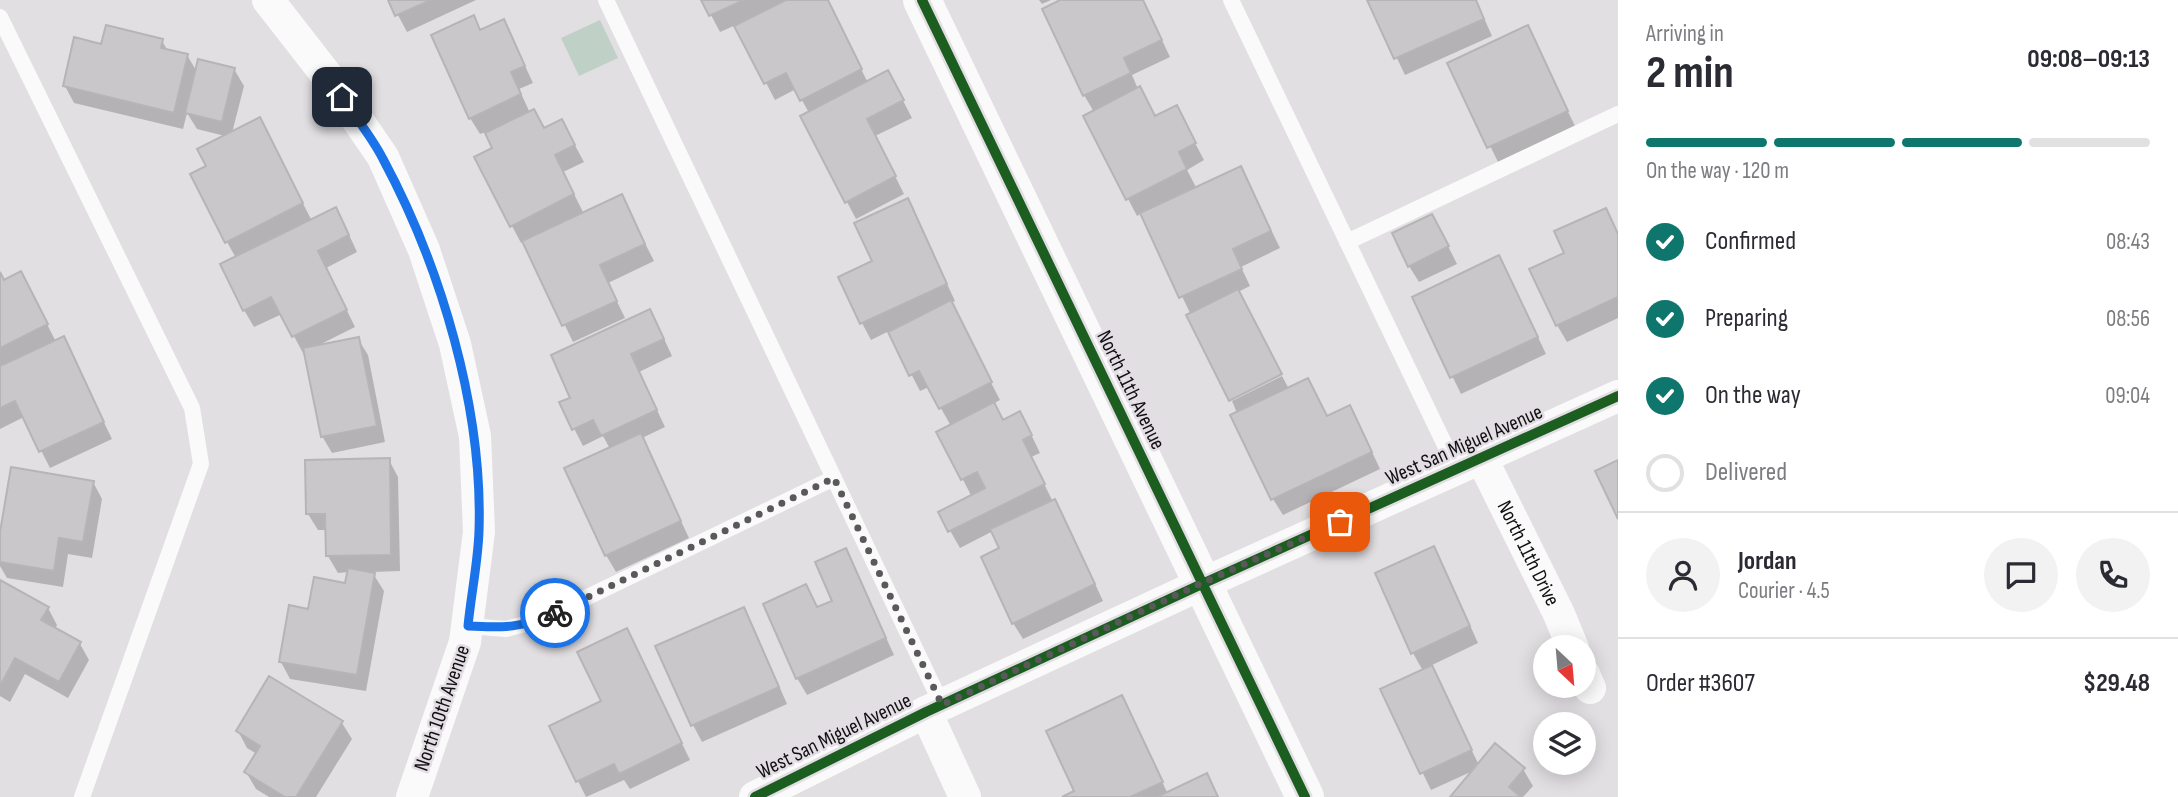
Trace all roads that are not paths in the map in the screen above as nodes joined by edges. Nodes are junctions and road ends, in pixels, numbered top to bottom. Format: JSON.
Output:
{"nodes":[{"id":1,"x":268,"y":0,"type":"edge"},
{"id":2,"x":606,"y":0,"type":"edge"},
{"id":3,"x":922,"y":0,"type":"edge"},
{"id":4,"x":1231,"y":0,"type":"edge"},
{"id":5,"x":0,"y":17,"type":"edge"},
{"id":6,"x":1618,"y":114,"type":"edge"},
{"id":7,"x":1347,"y":242,"type":"junction"},
{"id":8,"x":1618,"y":396,"type":"edge"},
{"id":9,"x":1469,"y":465,"type":"junction"},
{"id":10,"x":834,"y":478,"type":"junction"},
{"id":11,"x":1202,"y":583,"type":"junction"},
{"id":12,"x":468,"y":626,"type":"junction"},
{"id":13,"x":1568,"y":635,"type":"edge"},
{"id":14,"x":934,"y":708,"type":"junction"},
{"id":15,"x":82,"y":797,"type":"edge"},
{"id":16,"x":412,"y":797,"type":"edge"},
{"id":17,"x":755,"y":797,"type":"edge"},
{"id":18,"x":965,"y":797,"type":"edge"},
{"id":19,"x":1305,"y":797,"type":"edge"}],
"edges":[{"from":1,"to":12,"type":"street","name":"North 10th Avenue"},
{"from":2,"to":10,"type":"lane"},
{"from":3,"to":11,"type":"street","name":"North 11th Avenue"},
{"from":4,"to":7,"type":"lane"},
{"from":5,"to":15,"type":"lane"},
{"from":6,"to":7,"type":"lane"},
{"from":7,"to":9,"type":"lane"},
{"from":8,"to":9,"type":"street","name":"West San Miguel Avenue"},
{"from":9,"to":11,"type":"street","name":"West San Miguel Avenue"},
{"from":9,"to":13,"type":"street","name":"North 11th Drive"},
{"from":10,"to":12,"type":"lane"},
{"from":10,"to":14,"type":"lane"},
{"from":11,"to":14,"type":"street","name":"West San Miguel Avenue"},
{"from":11,"to":19,"type":"street","name":"North 11th Avenue"},
{"from":12,"to":16,"type":"street","name":"North 10th Avenue"},
{"from":14,"to":17,"type":"street","name":"West San Miguel Avenue"},
{"from":14,"to":18,"type":"street"}]}
